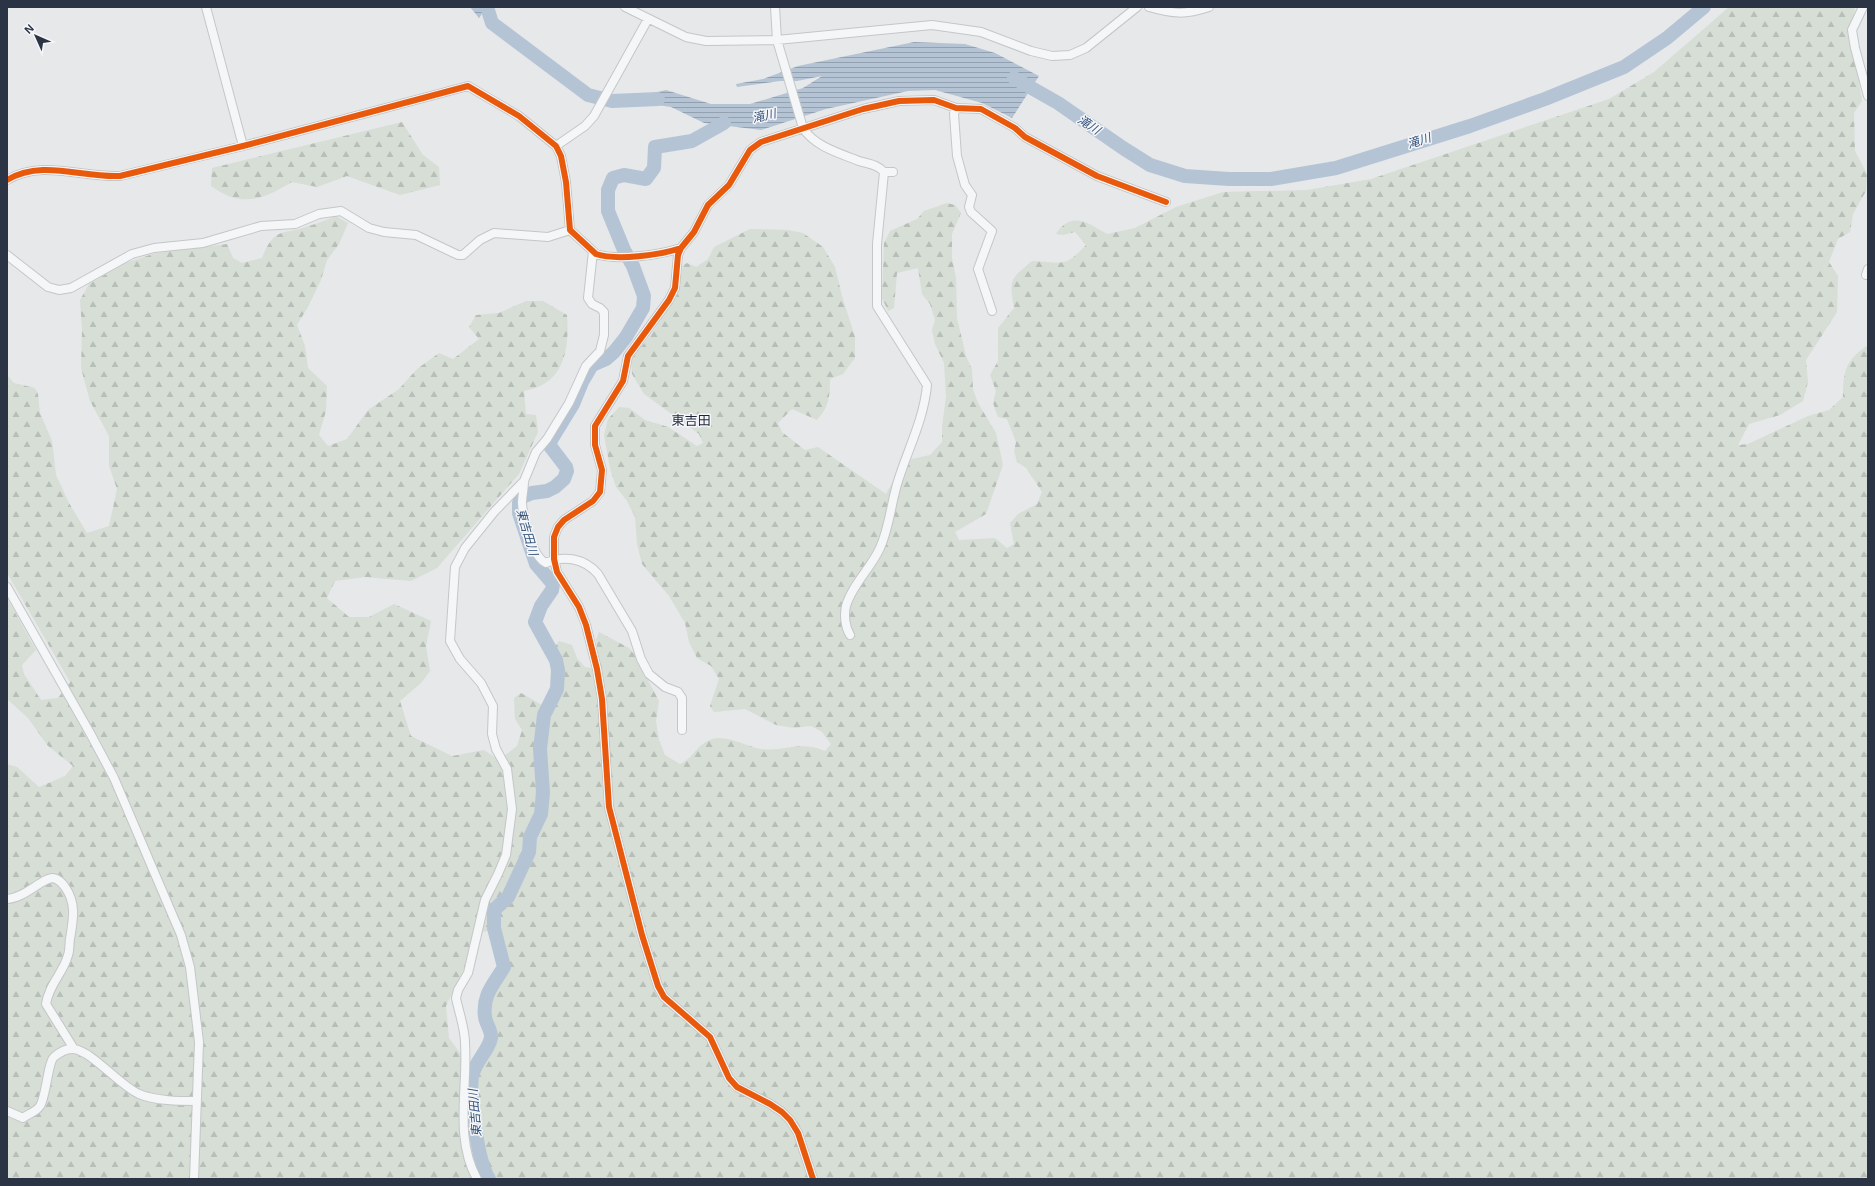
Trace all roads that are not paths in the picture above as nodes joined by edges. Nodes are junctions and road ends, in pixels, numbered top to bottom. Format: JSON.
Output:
{"nodes":[{"id":1,"x":206,"y":7,"type":"edge"},
{"id":2,"x":625,"y":7,"type":"edge"},
{"id":3,"x":775,"y":7,"type":"edge"},
{"id":4,"x":1137,"y":7,"type":"edge"},
{"id":5,"x":1149,"y":7,"type":"edge"},
{"id":6,"x":1209,"y":7,"type":"edge"},
{"id":7,"x":1863,"y":7,"type":"edge"},
{"id":8,"x":648,"y":20,"type":"junction"},
{"id":9,"x":777,"y":40,"type":"junction"},
{"id":10,"x":1868,"y":96,"type":"edge"},
{"id":11,"x":956,"y":108,"type":"junction"},
{"id":12,"x":803,"y":128,"type":"junction"},
{"id":13,"x":243,"y":146,"type":"junction"},
{"id":14,"x":556,"y":146,"type":"junction"},
{"id":15,"x":884,"y":172,"type":"junction"},
{"id":16,"x":893,"y":172,"type":"dead end"},
{"id":17,"x":7,"y":180,"type":"edge"},
{"id":18,"x":1166,"y":202,"type":"dead end"},
{"id":19,"x":570,"y":230,"type":"junction"},
{"id":20,"x":681,"y":248,"type":"junction"},
{"id":21,"x":593,"y":251,"type":"junction"},
{"id":22,"x":7,"y":255,"type":"edge"},
{"id":23,"x":992,"y":311,"type":"dead end"},
{"id":24,"x":524,"y":481,"type":"junction"},
{"id":25,"x":554,"y":559,"type":"junction"},
{"id":26,"x":7,"y":587,"type":"edge"},
{"id":27,"x":850,"y":635,"type":"dead end"},
{"id":28,"x":682,"y":730,"type":"dead end"},
{"id":29,"x":7,"y":899,"type":"edge"},
{"id":30,"x":74,"y":1050,"type":"junction"},
{"id":31,"x":197,"y":1101,"type":"junction"},
{"id":32,"x":7,"y":1111,"type":"edge"},
{"id":33,"x":194,"y":1179,"type":"edge"},
{"id":34,"x":477,"y":1179,"type":"edge"},
{"id":35,"x":813,"y":1179,"type":"edge"}],
"edges":[{"from":1,"to":13,"type":"street"},
{"from":2,"to":8,"type":"street"},
{"from":3,"to":9,"type":"street"},
{"from":4,"to":9,"type":"street"},
{"from":5,"to":6,"type":"street"},
{"from":7,"to":10,"type":"street"},
{"from":8,"to":9,"type":"street"},
{"from":8,"to":14,"type":"street"},
{"from":9,"to":12,"type":"street"},
{"from":11,"to":12,"type":"street"},
{"from":11,"to":18,"type":"street"},
{"from":11,"to":23,"type":"street"},
{"from":12,"to":15,"type":"street"},
{"from":12,"to":20,"type":"street"},
{"from":13,"to":14,"type":"street"},
{"from":13,"to":17,"type":"street"},
{"from":14,"to":19,"type":"street"},
{"from":15,"to":16,"type":"street"},
{"from":15,"to":27,"type":"street"},
{"from":19,"to":21,"type":"street"},
{"from":19,"to":22,"type":"street"},
{"from":20,"to":21,"type":"street"},
{"from":20,"to":25,"type":"street"},
{"from":21,"to":24,"type":"street"},
{"from":24,"to":25,"type":"street"},
{"from":24,"to":34,"type":"street"},
{"from":25,"to":28,"type":"street"},
{"from":25,"to":35,"type":"street"},
{"from":26,"to":31,"type":"street"},
{"from":29,"to":30,"type":"street"},
{"from":30,"to":31,"type":"street"},
{"from":30,"to":32,"type":"street"},
{"from":31,"to":33,"type":"street"}]}
